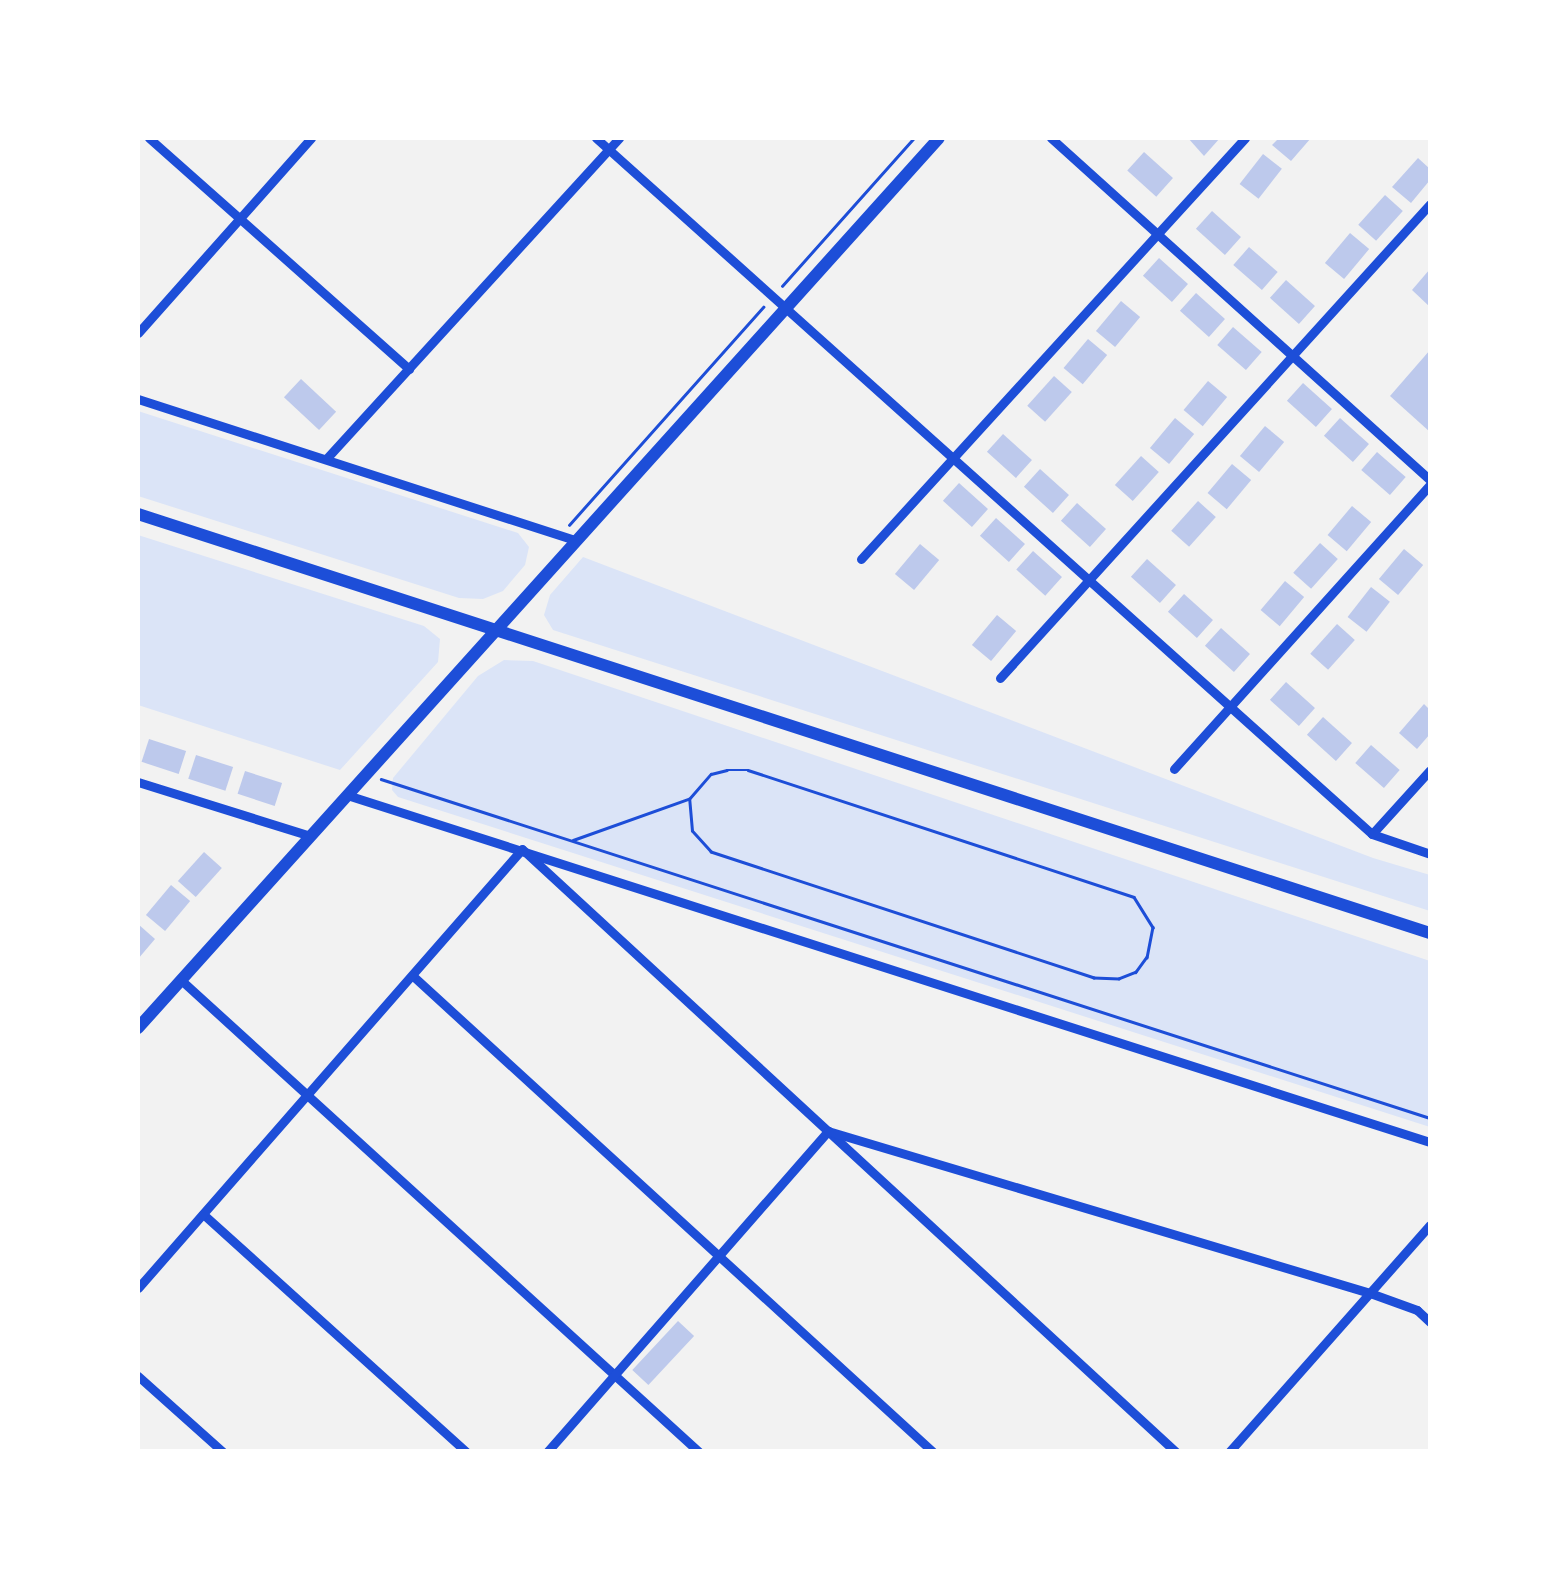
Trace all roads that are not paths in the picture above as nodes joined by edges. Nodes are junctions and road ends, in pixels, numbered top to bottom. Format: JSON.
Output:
{"nodes":[{"id":1,"x":149,"y":138,"type":"edge"},
{"id":2,"x":311,"y":138,"type":"edge"},
{"id":3,"x":596,"y":138,"type":"edge"},
{"id":4,"x":620,"y":138,"type":"edge"},
{"id":5,"x":939,"y":138,"type":"edge"},
{"id":6,"x":1051,"y":138,"type":"edge"},
{"id":7,"x":1246,"y":138,"type":"edge"},
{"id":8,"x":609,"y":149,"type":"junction"},
{"id":9,"x":1430,"y":204,"type":"edge"},
{"id":10,"x":240,"y":218,"type":"junction"},
{"id":11,"x":1158,"y":234,"type":"junction"},
{"id":12,"x":785,"y":308,"type":"junction"},
{"id":13,"x":138,"y":332,"type":"edge"},
{"id":14,"x":1292,"y":356,"type":"junction"},
{"id":15,"x":408,"y":368,"type":"junction"},
{"id":16,"x":138,"y":398,"type":"edge"},
{"id":17,"x":326,"y":458,"type":"junction"},
{"id":18,"x":952,"y":458,"type":"junction"},
{"id":19,"x":1430,"y":483,"type":"edge"},
{"id":20,"x":138,"y":514,"type":"edge"},
{"id":21,"x":575,"y":540,"type":"junction"},
{"id":22,"x":861,"y":559,"type":"dead end"},
{"id":23,"x":1089,"y":580,"type":"junction"},
{"id":24,"x":496,"y":627,"type":"junction"},
{"id":25,"x":1000,"y":678,"type":"dead end"},
{"id":26,"x":1230,"y":707,"type":"junction"},
{"id":27,"x":1174,"y":769,"type":"dead end"},
{"id":28,"x":1430,"y":770,"type":"edge"},
{"id":29,"x":138,"y":782,"type":"edge"},
{"id":30,"x":346,"y":795,"type":"junction"},
{"id":31,"x":1372,"y":834,"type":"junction"},
{"id":32,"x":310,"y":836,"type":"junction"},
{"id":33,"x":522,"y":849,"type":"junction"},
{"id":34,"x":1430,"y":854,"type":"edge"},
{"id":35,"x":1430,"y":933,"type":"edge"},
{"id":36,"x":412,"y":976,"type":"junction"},
{"id":37,"x":182,"y":980,"type":"junction"},
{"id":38,"x":138,"y":1028,"type":"edge"},
{"id":39,"x":308,"y":1094,"type":"junction"},
{"id":40,"x":828,"y":1131,"type":"junction"},
{"id":41,"x":1430,"y":1142,"type":"edge"},
{"id":42,"x":203,"y":1214,"type":"junction"},
{"id":43,"x":1430,"y":1225,"type":"edge"},
{"id":44,"x":718,"y":1256,"type":"junction"},
{"id":45,"x":138,"y":1288,"type":"edge"},
{"id":46,"x":1370,"y":1293,"type":"junction"},
{"id":47,"x":1430,"y":1322,"type":"edge"},
{"id":48,"x":615,"y":1374,"type":"junction"},
{"id":49,"x":138,"y":1376,"type":"edge"},
{"id":50,"x":223,"y":1452,"type":"edge"},
{"id":51,"x":466,"y":1452,"type":"edge"},
{"id":52,"x":547,"y":1452,"type":"edge"},
{"id":53,"x":699,"y":1452,"type":"edge"},
{"id":54,"x":933,"y":1452,"type":"edge"},
{"id":55,"x":1176,"y":1452,"type":"edge"},
{"id":56,"x":1229,"y":1452,"type":"edge"}],
"edges":[{"from":1,"to":10,"type":"street"},
{"from":2,"to":10,"type":"street"},
{"from":3,"to":8,"type":"street"},
{"from":4,"to":8,"type":"street"},
{"from":5,"to":12,"type":"main road"},
{"from":6,"to":11,"type":"street"},
{"from":7,"to":11,"type":"street"},
{"from":8,"to":12,"type":"street"},
{"from":8,"to":15,"type":"street"},
{"from":9,"to":14,"type":"street"},
{"from":10,"to":13,"type":"street"},
{"from":10,"to":15,"type":"street"},
{"from":11,"to":14,"type":"street"},
{"from":11,"to":18,"type":"street"},
{"from":12,"to":18,"type":"street"},
{"from":12,"to":21,"type":"main road"},
{"from":14,"to":19,"type":"street"},
{"from":14,"to":23,"type":"street"},
{"from":15,"to":17,"type":"street"},
{"from":16,"to":17,"type":"street"},
{"from":17,"to":21,"type":"street"},
{"from":18,"to":22,"type":"street"},
{"from":18,"to":23,"type":"street"},
{"from":19,"to":26,"type":"street"},
{"from":20,"to":24,"type":"main road"},
{"from":21,"to":24,"type":"main road"},
{"from":23,"to":25,"type":"street"},
{"from":23,"to":26,"type":"street"},
{"from":24,"to":30,"type":"main road"},
{"from":24,"to":35,"type":"main road"},
{"from":26,"to":27,"type":"street"},
{"from":26,"to":31,"type":"street"},
{"from":28,"to":31,"type":"street"},
{"from":29,"to":32,"type":"street"},
{"from":30,"to":32,"type":"main road"},
{"from":30,"to":33,"type":"street"},
{"from":31,"to":34,"type":"street"},
{"from":32,"to":37,"type":"main road"},
{"from":33,"to":36,"type":"street"},
{"from":33,"to":40,"type":"street"},
{"from":33,"to":41,"type":"street"},
{"from":36,"to":39,"type":"street"},
{"from":36,"to":44,"type":"street"},
{"from":37,"to":38,"type":"main road"},
{"from":37,"to":39,"type":"street"},
{"from":39,"to":42,"type":"street"},
{"from":39,"to":48,"type":"street"},
{"from":40,"to":44,"type":"street"},
{"from":40,"to":46,"type":"street"},
{"from":40,"to":55,"type":"street"},
{"from":42,"to":45,"type":"street"},
{"from":42,"to":51,"type":"street"},
{"from":43,"to":46,"type":"street"},
{"from":44,"to":48,"type":"street"},
{"from":44,"to":54,"type":"street"},
{"from":46,"to":47,"type":"street"},
{"from":46,"to":56,"type":"street"},
{"from":48,"to":52,"type":"street"},
{"from":48,"to":53,"type":"street"},
{"from":49,"to":50,"type":"street"}]}
